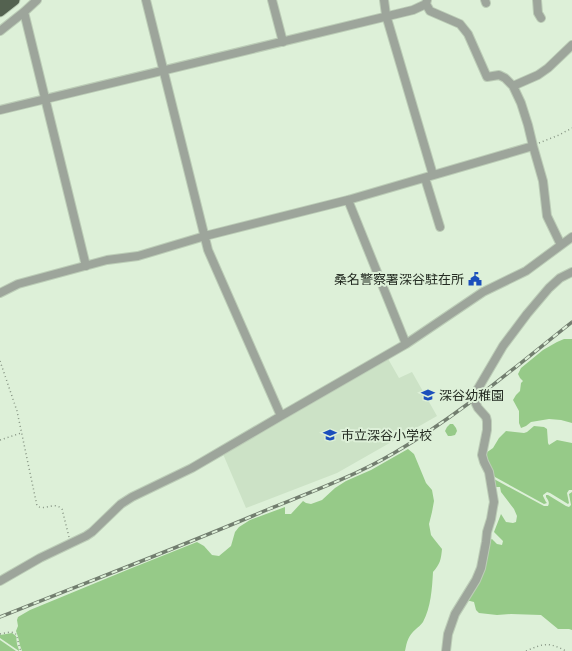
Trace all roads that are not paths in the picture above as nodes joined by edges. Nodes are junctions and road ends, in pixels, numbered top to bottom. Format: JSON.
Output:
{"nodes":[{"id":1,"x":14,"y":0,"type":"edge"},
{"id":2,"x":37,"y":0,"type":"edge"},
{"id":3,"x":146,"y":0,"type":"edge"},
{"id":4,"x":272,"y":0,"type":"edge"},
{"id":5,"x":384,"y":0,"type":"edge"},
{"id":6,"x":537,"y":0,"type":"edge"},
{"id":7,"x":426,"y":2,"type":"edge"},
{"id":8,"x":0,"y":12,"type":"edge"},
{"id":9,"x":24,"y":12,"type":"junction"},
{"id":10,"x":386,"y":15,"type":"junction"},
{"id":11,"x":541,"y":18,"type":"dead end"},
{"id":12,"x":0,"y":31,"type":"edge"},
{"id":13,"x":283,"y":42,"type":"junction"},
{"id":14,"x":572,"y":45,"type":"edge"},
{"id":15,"x":163,"y":70,"type":"junction"},
{"id":16,"x":513,"y":86,"type":"junction"},
{"id":17,"x":45,"y":99,"type":"junction"},
{"id":18,"x":0,"y":110,"type":"edge"},
{"id":19,"x":533,"y":146,"type":"junction"},
{"id":20,"x":433,"y":175,"type":"junction"},
{"id":21,"x":424,"y":178,"type":"junction"},
{"id":22,"x":348,"y":200,"type":"junction"},
{"id":23,"x":440,"y":227,"type":"dead end"},
{"id":24,"x":205,"y":236,"type":"junction"},
{"id":25,"x":572,"y":237,"type":"edge"},
{"id":26,"x":561,"y":245,"type":"junction"},
{"id":27,"x":86,"y":266,"type":"junction"},
{"id":28,"x":572,"y":272,"type":"edge"},
{"id":29,"x":0,"y":293,"type":"edge"},
{"id":30,"x":406,"y":344,"type":"junction"},
{"id":31,"x":281,"y":416,"type":"junction"},
{"id":32,"x":0,"y":581,"type":"edge"},
{"id":33,"x":446,"y":651,"type":"edge"}],
"edges":[{"from":1,"to":8,"type":"highway"},
{"from":2,"to":9,"type":"street"},
{"from":3,"to":15,"type":"street"},
{"from":4,"to":13,"type":"street"},
{"from":5,"to":10,"type":"street"},
{"from":6,"to":11,"type":"street"},
{"from":7,"to":10,"type":"street"},
{"from":7,"to":16,"type":"street"},
{"from":9,"to":12,"type":"street"},
{"from":9,"to":17,"type":"street"},
{"from":10,"to":13,"type":"street"},
{"from":10,"to":20,"type":"street"},
{"from":13,"to":15,"type":"street"},
{"from":14,"to":16,"type":"street"},
{"from":15,"to":17,"type":"street"},
{"from":15,"to":24,"type":"street"},
{"from":16,"to":19,"type":"street"},
{"from":17,"to":18,"type":"street"},
{"from":17,"to":27,"type":"street"},
{"from":19,"to":20,"type":"street"},
{"from":19,"to":26,"type":"street"},
{"from":20,"to":21,"type":"street"},
{"from":21,"to":22,"type":"street"},
{"from":21,"to":23,"type":"street"},
{"from":22,"to":24,"type":"street"},
{"from":22,"to":30,"type":"street"},
{"from":24,"to":27,"type":"street"},
{"from":24,"to":31,"type":"street"},
{"from":25,"to":26,"type":"street"},
{"from":26,"to":30,"type":"street"},
{"from":27,"to":29,"type":"street"},
{"from":28,"to":33,"type":"street"},
{"from":30,"to":31,"type":"street"},
{"from":31,"to":32,"type":"street"}]}
